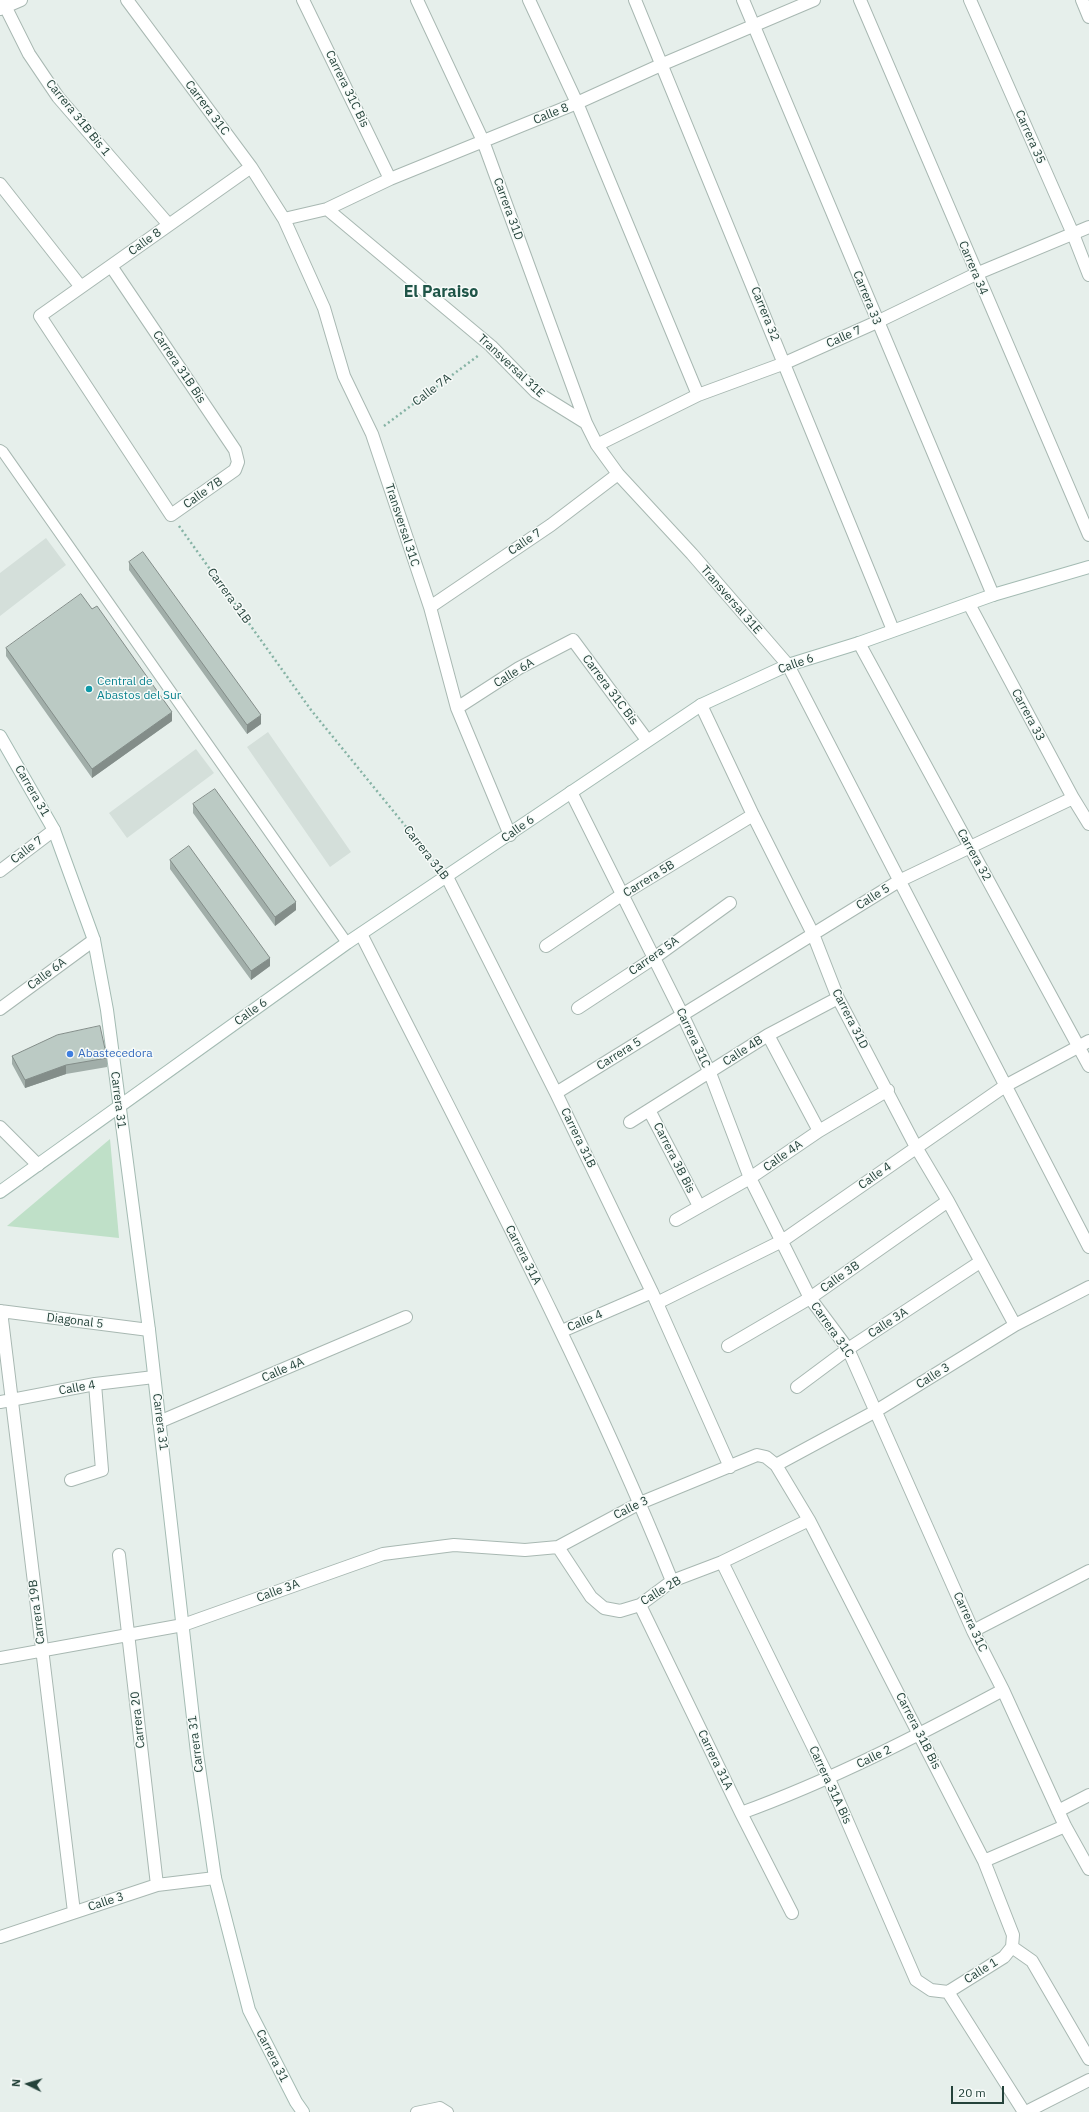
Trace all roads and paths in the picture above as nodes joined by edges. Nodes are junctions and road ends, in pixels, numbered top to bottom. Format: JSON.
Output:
{"nodes":[{"id":1,"x":21,"y":0,"type":"edge"},
{"id":2,"x":127,"y":0,"type":"edge"},
{"id":3,"x":303,"y":0,"type":"edge"},
{"id":4,"x":417,"y":0,"type":"edge"},
{"id":5,"x":529,"y":0,"type":"edge"},
{"id":6,"x":635,"y":0,"type":"edge"},
{"id":7,"x":743,"y":0,"type":"edge"},
{"id":8,"x":814,"y":0,"type":"edge"},
{"id":9,"x":860,"y":0,"type":"edge"},
{"id":10,"x":970,"y":0,"type":"edge"},
{"id":11,"x":1082,"y":0,"type":"edge"},
{"id":12,"x":2,"y":5,"type":"edge"},
{"id":13,"x":1089,"y":18,"type":"edge"},
{"id":14,"x":755,"y":25,"type":"junction"},
{"id":15,"x":663,"y":64,"type":"junction"},
{"id":16,"x":578,"y":103,"type":"junction"},
{"id":17,"x":483,"y":141,"type":"junction"},
{"id":18,"x":251,"y":168,"type":"junction"},
{"id":19,"x":390,"y":179,"type":"junction"},
{"id":20,"x":0,"y":184,"type":"edge"},
{"id":21,"x":327,"y":209,"type":"junction"},
{"id":22,"x":284,"y":219,"type":"junction"},
{"id":23,"x":169,"y":225,"type":"junction"},
{"id":24,"x":1089,"y":227,"type":"edge"},
{"id":25,"x":1073,"y":234,"type":"junction"},
{"id":26,"x":111,"y":266,"type":"junction"},
{"id":27,"x":976,"y":274,"type":"junction"},
{"id":28,"x":1089,"y":275,"type":"edge"},
{"id":29,"x":81,"y":287,"type":"junction"},
{"id":30,"x":877,"y":322,"type":"junction"},
{"id":31,"x":491,"y":346,"type":"junction"},
{"id":32,"x":784,"y":363,"type":"junction"},
{"id":33,"x":698,"y":395,"type":"junction"},
{"id":34,"x":586,"y":423,"type":"junction"},
{"id":35,"x":372,"y":434,"type":"junction"},
{"id":36,"x":598,"y":445,"type":"junction"},
{"id":37,"x":0,"y":450,"type":"edge"},
{"id":38,"x":235,"y":470,"type":"joint"},
{"id":39,"x":618,"y":474,"type":"junction"},
{"id":40,"x":171,"y":515,"type":"junction"},
{"id":41,"x":1089,"y":535,"type":"edge"},
{"id":42,"x":1089,"y":566,"type":"edge"},
{"id":43,"x":992,"y":595,"type":"junction"},
{"id":44,"x":969,"y":604,"type":"junction"},
{"id":45,"x":430,"y":607,"type":"junction"},
{"id":46,"x":893,"y":630,"type":"junction"},
{"id":47,"x":572,"y":640,"type":"joint"},
{"id":48,"x":859,"y":643,"type":"junction"},
{"id":49,"x":788,"y":665,"type":"junction"},
{"id":50,"x":701,"y":705,"type":"junction"},
{"id":51,"x":457,"y":708,"type":"junction"},
{"id":52,"x":647,"y":740,"type":"junction"},
{"id":53,"x":1,"y":742,"type":"edge"},
{"id":54,"x":571,"y":792,"type":"junction"},
{"id":55,"x":1073,"y":798,"type":"junction"},
{"id":56,"x":753,"y":815,"type":"junction"},
{"id":57,"x":1089,"y":824,"type":"edge"},
{"id":58,"x":54,"y":830,"type":"junction"},
{"id":59,"x":510,"y":835,"type":"junction"},
{"id":60,"x":970,"y":848,"type":"junction"},
{"id":61,"x":0,"y":871,"type":"edge"},
{"id":62,"x":447,"y":877,"type":"junction"},
{"id":63,"x":899,"y":882,"type":"junction"},
{"id":64,"x":623,"y":894,"type":"junction"},
{"id":65,"x":730,"y":903,"type":"dead end"},
{"id":66,"x":361,"y":934,"type":"junction"},
{"id":67,"x":813,"y":934,"type":"junction"},
{"id":68,"x":94,"y":940,"type":"junction"},
{"id":69,"x":347,"y":943,"type":"junction"},
{"id":70,"x":546,"y":946,"type":"dead end"},
{"id":71,"x":654,"y":958,"type":"junction"},
{"id":72,"x":838,"y":998,"type":"junction"},
{"id":73,"x":578,"y":1008,"type":"dead end"},
{"id":74,"x":0,"y":1009,"type":"edge"},
{"id":75,"x":682,"y":1014,"type":"junction"},
{"id":76,"x":768,"y":1035,"type":"junction"},
{"id":77,"x":1084,"y":1043,"type":"edge"},
{"id":78,"x":1089,"y":1066,"type":"edge"},
{"id":79,"x":710,"y":1073,"type":"junction"},
{"id":80,"x":1005,"y":1086,"type":"junction"},
{"id":81,"x":888,"y":1090,"type":"junction"},
{"id":82,"x":556,"y":1093,"type":"junction"},
{"id":83,"x":119,"y":1108,"type":"junction"},
{"id":84,"x":649,"y":1110,"type":"junction"},
{"id":85,"x":630,"y":1122,"type":"dead end"},
{"id":86,"x":0,"y":1127,"type":"edge"},
{"id":87,"x":819,"y":1131,"type":"junction"},
{"id":88,"x":916,"y":1147,"type":"junction"},
{"id":89,"x":38,"y":1165,"type":"junction"},
{"id":90,"x":750,"y":1178,"type":"junction"},
{"id":91,"x":0,"y":1192,"type":"edge"},
{"id":92,"x":948,"y":1201,"type":"junction"},
{"id":93,"x":699,"y":1206,"type":"junction"},
{"id":94,"x":676,"y":1220,"type":"dead end"},
{"id":95,"x":782,"y":1241,"type":"junction"},
{"id":96,"x":1089,"y":1247,"type":"edge"},
{"id":97,"x":980,"y":1262,"type":"junction"},
{"id":98,"x":1089,"y":1286,"type":"edge"},
{"id":99,"x":652,"y":1292,"type":"junction"},
{"id":100,"x":810,"y":1298,"type":"junction"},
{"id":101,"x":657,"y":1303,"type":"junction"},
{"id":102,"x":0,"y":1311,"type":"edge"},
{"id":103,"x":406,"y":1317,"type":"dead end"},
{"id":104,"x":1015,"y":1325,"type":"junction"},
{"id":105,"x":150,"y":1330,"type":"junction"},
{"id":106,"x":562,"y":1331,"type":"junction"},
{"id":107,"x":728,"y":1346,"type":"dead end"},
{"id":108,"x":848,"y":1349,"type":"junction"},
{"id":109,"x":154,"y":1377,"type":"junction"},
{"id":110,"x":95,"y":1384,"type":"junction"},
{"id":111,"x":797,"y":1387,"type":"dead end"},
{"id":112,"x":6,"y":1401,"type":"edge"},
{"id":113,"x":876,"y":1411,"type":"junction"},
{"id":114,"x":159,"y":1422,"type":"junction"},
{"id":115,"x":776,"y":1464,"type":"junction"},
{"id":116,"x":730,"y":1467,"type":"junction"},
{"id":117,"x":71,"y":1480,"type":"dead end"},
{"id":118,"x":640,"y":1503,"type":"junction"},
{"id":119,"x":809,"y":1520,"type":"junction"},
{"id":120,"x":558,"y":1547,"type":"junction"},
{"id":121,"x":119,"y":1555,"type":"dead end"},
{"id":122,"x":722,"y":1562,"type":"junction"},
{"id":123,"x":1089,"y":1571,"type":"edge"},
{"id":124,"x":672,"y":1582,"type":"junction"},
{"id":125,"x":640,"y":1605,"type":"junction"},
{"id":126,"x":183,"y":1625,"type":"junction"},
{"id":127,"x":973,"y":1631,"type":"junction"},
{"id":128,"x":129,"y":1636,"type":"junction"},
{"id":129,"x":42,"y":1651,"type":"junction"},
{"id":130,"x":0,"y":1658,"type":"edge"},
{"id":131,"x":1003,"y":1690,"type":"junction"},
{"id":132,"x":920,"y":1735,"type":"junction"},
{"id":133,"x":829,"y":1779,"type":"junction"},
{"id":134,"x":1089,"y":1796,"type":"edge"},
{"id":135,"x":1058,"y":1811,"type":"junction"},
{"id":136,"x":741,"y":1813,"type":"junction"},
{"id":137,"x":1066,"y":1826,"type":"junction"},
{"id":138,"x":984,"y":1861,"type":"junction"},
{"id":139,"x":1089,"y":1869,"type":"edge"},
{"id":140,"x":215,"y":1878,"type":"junction"},
{"id":141,"x":157,"y":1885,"type":"junction"},
{"id":142,"x":74,"y":1912,"type":"junction"},
{"id":143,"x":792,"y":1913,"type":"dead end"},
{"id":144,"x":0,"y":1937,"type":"edge"},
{"id":145,"x":1012,"y":1947,"type":"junction"},
{"id":146,"x":948,"y":1992,"type":"junction"},
{"id":147,"x":1089,"y":2059,"type":"edge"},
{"id":148,"x":1089,"y":2080,"type":"edge"},
{"id":149,"x":303,"y":2112,"type":"edge"},
{"id":150,"x":416,"y":2112,"type":"edge"},
{"id":151,"x":448,"y":2112,"type":"edge"},
{"id":152,"x":1025,"y":2112,"type":"edge"}],
"edges":[{"from":1,"to":12,"type":"street"},
{"from":2,"to":18,"type":"street","name":"Carrera 31C"},
{"from":3,"to":19,"type":"street","name":"Carrera 31C Bis"},
{"from":4,"to":17,"type":"street","name":"Carrera 31D"},
{"from":5,"to":16,"type":"street"},
{"from":6,"to":15,"type":"street","name":"Carrera 32"},
{"from":7,"to":14,"type":"street","name":"Carrera 33"},
{"from":8,"to":14,"type":"street","name":"Calle 8"},
{"from":9,"to":27,"type":"street","name":"Carrera 34"},
{"from":10,"to":25,"type":"street","name":"Carrera 35"},
{"from":11,"to":13,"type":"street"},
{"from":12,"to":23,"type":"street","name":"Carrera 31B Bis 1"},
{"from":14,"to":15,"type":"street","name":"Calle 8"},
{"from":14,"to":30,"type":"street","name":"Carrera 33"},
{"from":15,"to":16,"type":"street","name":"Calle 8"},
{"from":15,"to":32,"type":"street","name":"Carrera 32"},
{"from":16,"to":17,"type":"street","name":"Calle 8"},
{"from":16,"to":33,"type":"street"},
{"from":17,"to":19,"type":"street","name":"Calle 8"},
{"from":17,"to":34,"type":"street","name":"Carrera 31D"},
{"from":18,"to":22,"type":"street","name":"Carrera 31C"},
{"from":18,"to":23,"type":"street","name":"Calle 8"},
{"from":19,"to":21,"type":"street","name":"Calle 8"},
{"from":20,"to":29,"type":"street"},
{"from":21,"to":22,"type":"street","name":"Calle 8"},
{"from":21,"to":31,"type":"street","name":"Transversal 31E"},
{"from":22,"to":35,"type":"street","name":"Transversal 31C"},
{"from":23,"to":26,"type":"street","name":"Calle 8"},
{"from":24,"to":25,"type":"street","name":"Calle 7"},
{"from":25,"to":27,"type":"street","name":"Calle 7"},
{"from":25,"to":28,"type":"street","name":"Carrera 35"},
{"from":26,"to":29,"type":"street","name":"Calle 8"},
{"from":26,"to":38,"type":"street","name":"Carrera 31B Bis"},
{"from":27,"to":30,"type":"street","name":"Calle 7"},
{"from":27,"to":41,"type":"street","name":"Carrera 34"},
{"from":29,"to":40,"type":"street","name":"Calle 8"},
{"from":30,"to":32,"type":"street","name":"Calle 7"},
{"from":30,"to":43,"type":"street","name":"Carrera 33"},
{"from":31,"to":34,"type":"street","name":"Transversal 31E"},
{"from":31,"to":35,"type":"path","name":"Calle 7A"},
{"from":32,"to":33,"type":"street","name":"Calle 7"},
{"from":32,"to":46,"type":"street","name":"Carrera 32"},
{"from":33,"to":36,"type":"street","name":"Calle 7"},
{"from":34,"to":36,"type":"street","name":"Transversal 31E"},
{"from":35,"to":45,"type":"street","name":"Transversal 31C"},
{"from":36,"to":39,"type":"street","name":"Transversal 31E"},
{"from":37,"to":69,"type":"lane"},
{"from":38,"to":40,"type":"street","name":"Calle 7B"},
{"from":39,"to":45,"type":"street","name":"Calle 7"},
{"from":39,"to":49,"type":"street","name":"Transversal 31E"},
{"from":40,"to":62,"type":"path","name":"Carrera 31B"},
{"from":42,"to":43,"type":"street","name":"Calle 6"},
{"from":43,"to":44,"type":"street","name":"Calle 6"},
{"from":44,"to":46,"type":"street","name":"Calle 6"},
{"from":44,"to":55,"type":"street","name":"Carrera 33"},
{"from":45,"to":51,"type":"street","name":"Transversal 31C"},
{"from":46,"to":48,"type":"street","name":"Calle 6"},
{"from":47,"to":51,"type":"street","name":"Calle 6A"},
{"from":47,"to":52,"type":"street","name":"Carrera 31C Bis"},
{"from":48,"to":49,"type":"street","name":"Calle 6"},
{"from":48,"to":60,"type":"street","name":"Carrera 32"},
{"from":49,"to":50,"type":"street","name":"Calle 6"},
{"from":49,"to":63,"type":"street"},
{"from":50,"to":52,"type":"street","name":"Calle 6"},
{"from":50,"to":56,"type":"street","name":"Carrera 31D"},
{"from":51,"to":59,"type":"street","name":"Transversal 31C"},
{"from":52,"to":54,"type":"street","name":"Calle 6"},
{"from":53,"to":58,"type":"street","name":"Carrera 31"},
{"from":54,"to":59,"type":"street","name":"Calle 6"},
{"from":54,"to":64,"type":"street","name":"Carrera 31C"},
{"from":55,"to":57,"type":"street","name":"Carrera 33"},
{"from":55,"to":60,"type":"street","name":"Calle 5"},
{"from":56,"to":64,"type":"street","name":"Carrera 5B"},
{"from":56,"to":67,"type":"street","name":"Carrera 31D"},
{"from":58,"to":61,"type":"street","name":"Calle 7"},
{"from":58,"to":68,"type":"street","name":"Carrera 31"},
{"from":59,"to":62,"type":"street","name":"Calle 6"},
{"from":60,"to":63,"type":"street","name":"Calle 5"},
{"from":60,"to":77,"type":"street","name":"Carrera 32"},
{"from":62,"to":66,"type":"street","name":"Calle 6"},
{"from":62,"to":82,"type":"street","name":"Carrera 31B"},
{"from":63,"to":67,"type":"street","name":"Calle 5"},
{"from":63,"to":80,"type":"street"},
{"from":64,"to":70,"type":"street","name":"Carrera 5B"},
{"from":64,"to":71,"type":"street","name":"Carrera 31C"},
{"from":65,"to":71,"type":"street","name":"Carrera 5A"},
{"from":66,"to":69,"type":"street","name":"Calle 6"},
{"from":66,"to":106,"type":"street","name":"Carrera 31A"},
{"from":67,"to":72,"type":"street","name":"Carrera 31D"},
{"from":67,"to":75,"type":"street","name":"Calle 5"},
{"from":68,"to":74,"type":"street","name":"Calle 6A"},
{"from":68,"to":83,"type":"street","name":"Carrera 31"},
{"from":69,"to":83,"type":"street","name":"Calle 6"},
{"from":71,"to":73,"type":"street","name":"Carrera 5A"},
{"from":71,"to":75,"type":"street","name":"Carrera 31C"},
{"from":72,"to":76,"type":"street","name":"Calle 4B"},
{"from":72,"to":81,"type":"street","name":"Carrera 31D"},
{"from":75,"to":79,"type":"street","name":"Carrera 31C"},
{"from":75,"to":82,"type":"street","name":"Carrera 5"},
{"from":76,"to":79,"type":"street","name":"Calle 4B"},
{"from":76,"to":87,"type":"street"},
{"from":77,"to":78,"type":"street","name":"Carrera 32"},
{"from":77,"to":80,"type":"street","name":"Calle 4"},
{"from":79,"to":84,"type":"street","name":"Calle 4B"},
{"from":79,"to":90,"type":"street","name":"Carrera 31C"},
{"from":80,"to":88,"type":"street","name":"Calle 4"},
{"from":80,"to":96,"type":"street"},
{"from":81,"to":87,"type":"street","name":"Calle 4A"},
{"from":81,"to":88,"type":"street","name":"Carrera 31D"},
{"from":82,"to":99,"type":"street","name":"Carrera 31B"},
{"from":83,"to":89,"type":"street","name":"Calle 6"},
{"from":83,"to":105,"type":"street","name":"Carrera 31"},
{"from":84,"to":85,"type":"street","name":"Calle 4B"},
{"from":84,"to":93,"type":"street","name":"Carrera 3B Bis"},
{"from":86,"to":89,"type":"street"},
{"from":87,"to":90,"type":"street","name":"Calle 4A"},
{"from":88,"to":92,"type":"street","name":"Carrera 31D"},
{"from":88,"to":95,"type":"street","name":"Calle 4"},
{"from":89,"to":91,"type":"street","name":"Calle 6"},
{"from":90,"to":93,"type":"street","name":"Calle 4A"},
{"from":90,"to":95,"type":"street","name":"Carrera 31C"},
{"from":92,"to":97,"type":"street","name":"Carrera 31D"},
{"from":92,"to":100,"type":"street","name":"Calle 3B"},
{"from":93,"to":94,"type":"street","name":"Calle 4A"},
{"from":95,"to":100,"type":"street","name":"Carrera 31C"},
{"from":95,"to":101,"type":"street","name":"Calle 4"},
{"from":97,"to":104,"type":"street","name":"Carrera 31D"},
{"from":97,"to":108,"type":"street","name":"Calle 3A"},
{"from":98,"to":104,"type":"street","name":"Calle 3"},
{"from":99,"to":101,"type":"street","name":"Carrera 31B"},
{"from":99,"to":106,"type":"street","name":"Calle 4"},
{"from":100,"to":107,"type":"street","name":"Calle 3B"},
{"from":100,"to":108,"type":"street","name":"Carrera 31C"},
{"from":101,"to":116,"type":"street","name":"Carrera 31B"},
{"from":102,"to":105,"type":"street","name":"Diagonal 5"},
{"from":102,"to":112,"type":"street","name":"Carrera 19B"},
{"from":103,"to":114,"type":"street","name":"Calle 4A"},
{"from":104,"to":113,"type":"street","name":"Calle 3"},
{"from":105,"to":109,"type":"street","name":"Carrera 31"},
{"from":106,"to":118,"type":"street","name":"Carrera 31A"},
{"from":108,"to":111,"type":"street","name":"Calle 3A"},
{"from":108,"to":113,"type":"street","name":"Carrera 31C"},
{"from":109,"to":110,"type":"street","name":"Calle 4"},
{"from":109,"to":114,"type":"street","name":"Carrera 31"},
{"from":110,"to":112,"type":"street","name":"Calle 4"},
{"from":110,"to":117,"type":"street"},
{"from":112,"to":129,"type":"street","name":"Carrera 19B"},
{"from":113,"to":115,"type":"street","name":"Calle 3"},
{"from":113,"to":127,"type":"street","name":"Carrera 31C"},
{"from":114,"to":126,"type":"street","name":"Carrera 31"},
{"from":115,"to":116,"type":"street","name":"Calle 3"},
{"from":115,"to":119,"type":"street","name":"Carrera 31B Bis"},
{"from":116,"to":118,"type":"street","name":"Calle 3"},
{"from":118,"to":120,"type":"street","name":"Calle 3"},
{"from":118,"to":124,"type":"street","name":"Carrera 31A"},
{"from":119,"to":122,"type":"street","name":"Calle 2B"},
{"from":119,"to":132,"type":"street","name":"Carrera 31B Bis"},
{"from":120,"to":125,"type":"street","name":"Calle 2B"},
{"from":120,"to":126,"type":"street","name":"Calle 3A"},
{"from":121,"to":128,"type":"street","name":"Carrera 20"},
{"from":122,"to":124,"type":"street","name":"Calle 2B"},
{"from":122,"to":133,"type":"street","name":"Carrera 31A Bis"},
{"from":123,"to":127,"type":"street"},
{"from":124,"to":125,"type":"street","name":"Calle 2B"},
{"from":125,"to":136,"type":"street","name":"Carrera 31A"},
{"from":126,"to":128,"type":"street","name":"Calle 3A"},
{"from":126,"to":140,"type":"street","name":"Carrera 31"},
{"from":127,"to":131,"type":"street","name":"Carrera 31C"},
{"from":128,"to":129,"type":"street","name":"Calle 3A"},
{"from":128,"to":141,"type":"street","name":"Carrera 20"},
{"from":129,"to":130,"type":"street","name":"Calle 3A"},
{"from":129,"to":142,"type":"street","name":"Carrera 19B"},
{"from":131,"to":132,"type":"street","name":"Calle 2"},
{"from":131,"to":135,"type":"street","name":"Carrera 31C"},
{"from":132,"to":133,"type":"street","name":"Calle 2"},
{"from":132,"to":138,"type":"street","name":"Carrera 31B Bis"},
{"from":133,"to":136,"type":"street","name":"Calle 2"},
{"from":133,"to":146,"type":"street","name":"Carrera 31A Bis"},
{"from":134,"to":135,"type":"street"},
{"from":135,"to":137,"type":"street","name":"Carrera 31C"},
{"from":136,"to":143,"type":"street","name":"Carrera 31A"},
{"from":137,"to":138,"type":"street"},
{"from":137,"to":139,"type":"street","name":"Carrera 31C"},
{"from":138,"to":145,"type":"street","name":"Carrera 31B Bis"},
{"from":140,"to":141,"type":"street","name":"Calle 3"},
{"from":140,"to":149,"type":"street","name":"Carrera 31"},
{"from":141,"to":142,"type":"street","name":"Calle 3"},
{"from":142,"to":144,"type":"street","name":"Calle 3"},
{"from":145,"to":146,"type":"street","name":"Calle 1"},
{"from":145,"to":147,"type":"street"},
{"from":146,"to":152,"type":"street"},
{"from":148,"to":152,"type":"street"},
{"from":150,"to":151,"type":"lane"}]}
